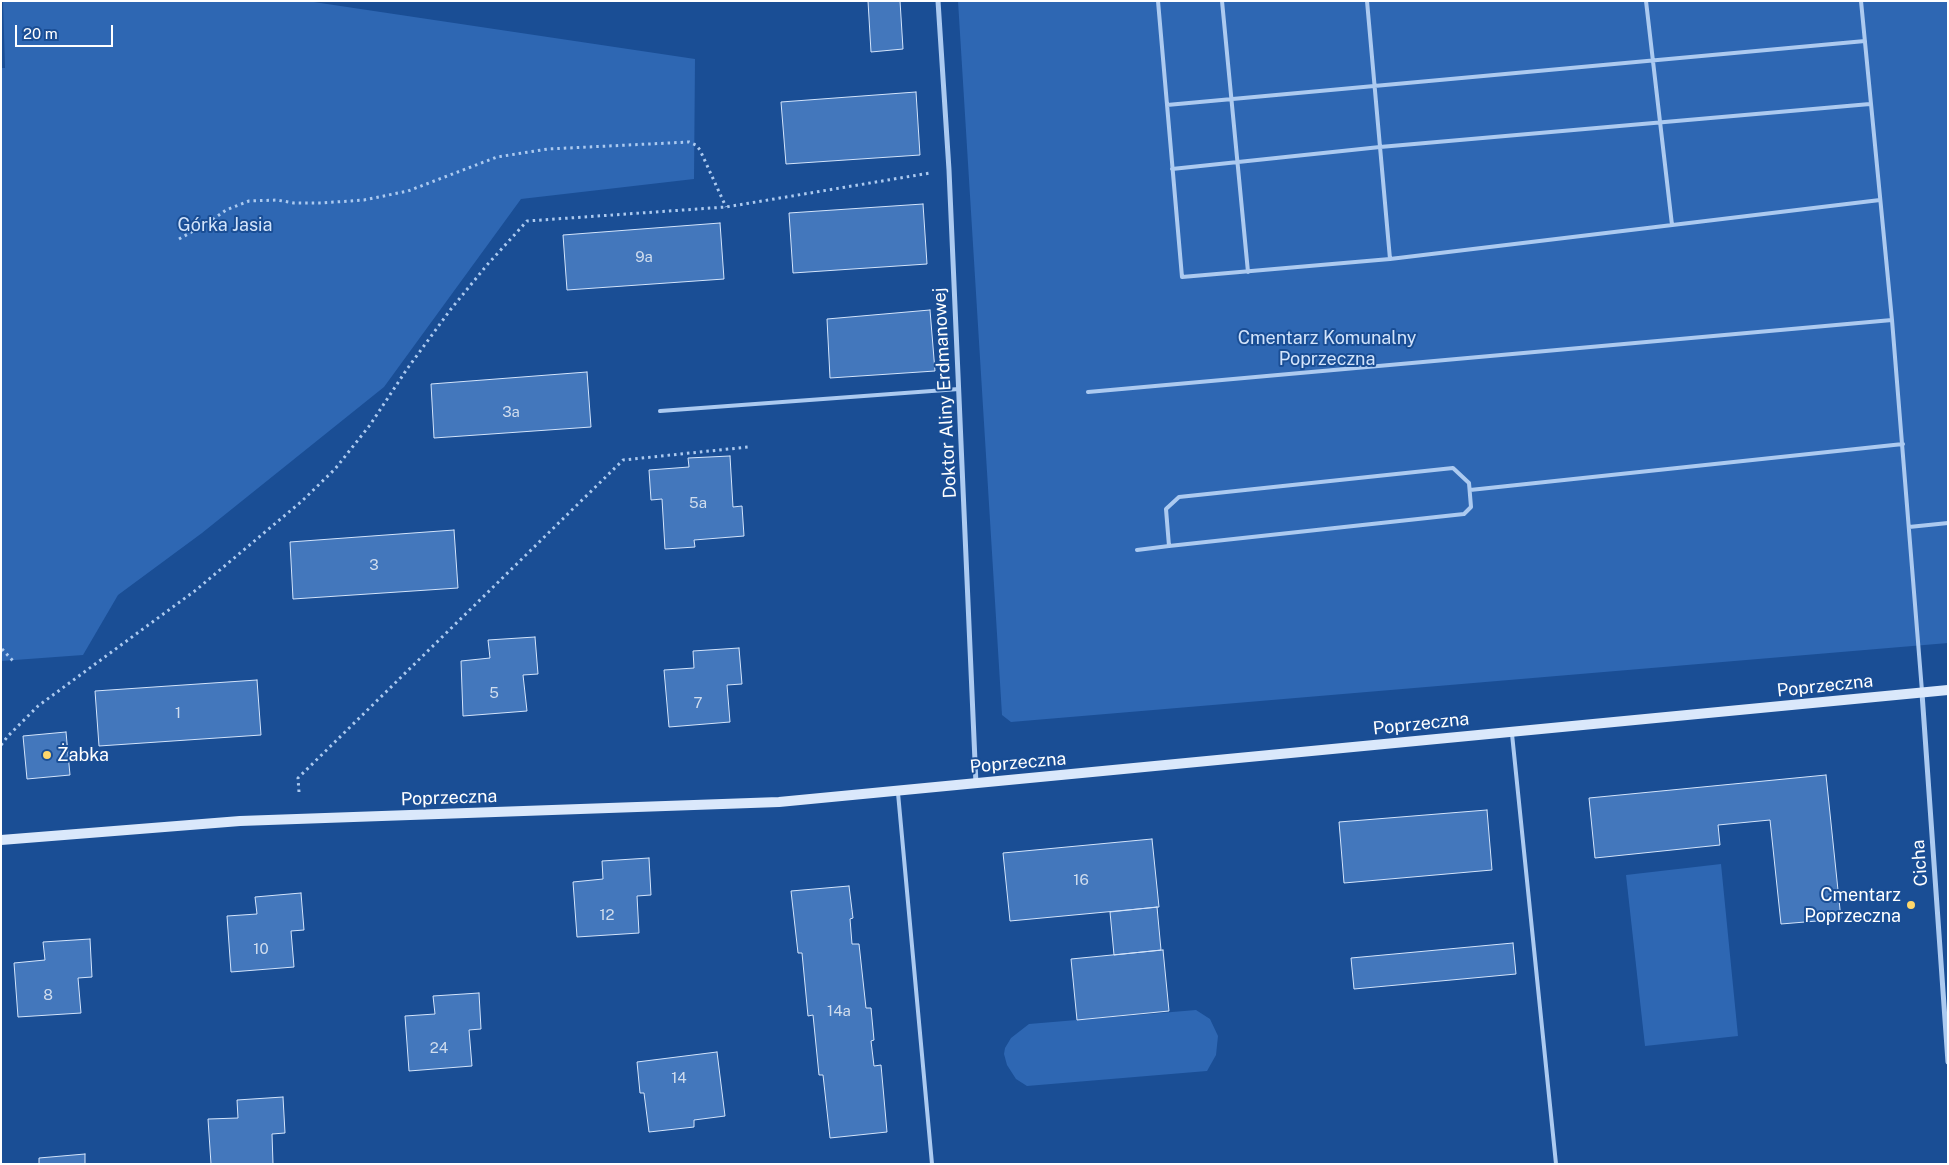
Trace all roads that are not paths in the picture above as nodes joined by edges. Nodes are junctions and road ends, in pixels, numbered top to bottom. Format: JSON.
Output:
{"nodes":[{"id":1,"x":938,"y":1,"type":"edge"},
{"id":2,"x":1158,"y":1,"type":"edge"},
{"id":3,"x":1222,"y":1,"type":"edge"},
{"id":4,"x":1367,"y":1,"type":"edge"},
{"id":5,"x":1646,"y":1,"type":"edge"},
{"id":6,"x":1861,"y":1,"type":"edge"},
{"id":7,"x":1865,"y":41,"type":"junction"},
{"id":8,"x":1653,"y":60,"type":"junction"},
{"id":9,"x":1374,"y":86,"type":"junction"},
{"id":10,"x":1231,"y":99,"type":"junction"},
{"id":11,"x":1870,"y":104,"type":"junction"},
{"id":12,"x":1167,"y":105,"type":"junction"},
{"id":13,"x":1660,"y":122,"type":"junction"},
{"id":14,"x":1380,"y":148,"type":"junction"},
{"id":15,"x":1238,"y":162,"type":"junction"},
{"id":16,"x":1172,"y":168,"type":"junction"},
{"id":17,"x":1880,"y":200,"type":"junction"},
{"id":18,"x":1672,"y":225,"type":"junction"},
{"id":19,"x":1390,"y":259,"type":"junction"},
{"id":20,"x":1248,"y":272,"type":"junction"},
{"id":21,"x":1892,"y":320,"type":"junction"},
{"id":22,"x":959,"y":389,"type":"junction"},
{"id":23,"x":1088,"y":392,"type":"dead end"},
{"id":24,"x":660,"y":411,"type":"dead end"},
{"id":25,"x":1902,"y":444,"type":"junction"},
{"id":26,"x":1470,"y":490,"type":"junction"},
{"id":27,"x":1948,"y":523,"type":"edge"},
{"id":28,"x":1909,"y":527,"type":"junction"},
{"id":29,"x":1169,"y":546,"type":"junction"},
{"id":30,"x":1137,"y":550,"type":"dead end"},
{"id":31,"x":1948,"y":690,"type":"edge"},
{"id":32,"x":1922,"y":692,"type":"junction"},
{"id":33,"x":1511,"y":731,"type":"junction"},
{"id":34,"x":976,"y":784,"type":"junction"},
{"id":35,"x":898,"y":790,"type":"junction"},
{"id":36,"x":1,"y":840,"type":"edge"},
{"id":37,"x":1948,"y":1062,"type":"edge"},
{"id":38,"x":932,"y":1164,"type":"edge"},
{"id":39,"x":1556,"y":1164,"type":"edge"}],
"edges":[{"from":1,"to":22,"type":"street","name":"Doktor Aliny Erdmanowej"},
{"from":2,"to":12,"type":"lane"},
{"from":3,"to":10,"type":"lane"},
{"from":4,"to":9,"type":"lane"},
{"from":5,"to":8,"type":"lane"},
{"from":6,"to":7,"type":"lane"},
{"from":7,"to":8,"type":"lane"},
{"from":7,"to":11,"type":"lane"},
{"from":8,"to":9,"type":"lane"},
{"from":8,"to":13,"type":"lane"},
{"from":9,"to":10,"type":"lane"},
{"from":9,"to":14,"type":"lane"},
{"from":10,"to":12,"type":"lane"},
{"from":10,"to":15,"type":"lane"},
{"from":11,"to":13,"type":"lane"},
{"from":11,"to":17,"type":"lane"},
{"from":12,"to":16,"type":"lane"},
{"from":13,"to":14,"type":"lane"},
{"from":13,"to":18,"type":"lane"},
{"from":14,"to":15,"type":"lane"},
{"from":14,"to":19,"type":"lane"},
{"from":15,"to":16,"type":"lane"},
{"from":15,"to":20,"type":"lane"},
{"from":16,"to":20,"type":"lane"},
{"from":17,"to":18,"type":"lane"},
{"from":17,"to":21,"type":"lane"},
{"from":18,"to":19,"type":"lane"},
{"from":19,"to":20,"type":"lane"},
{"from":21,"to":23,"type":"lane"},
{"from":21,"to":25,"type":"lane"},
{"from":22,"to":24,"type":"lane"},
{"from":22,"to":34,"type":"street","name":"Doktor Aliny Erdmanowej"},
{"from":25,"to":26,"type":"lane"},
{"from":25,"to":28,"type":"lane"},
{"from":26,"to":29,"type":"lane"},
{"from":26,"to":29,"type":"lane"},
{"from":27,"to":28,"type":"lane"},
{"from":28,"to":32,"type":"lane"},
{"from":29,"to":30,"type":"lane"},
{"from":31,"to":32,"type":"street","name":"Poprzeczna"},
{"from":32,"to":33,"type":"street","name":"Poprzeczna"},
{"from":32,"to":37,"type":"street","name":"Cicha"},
{"from":33,"to":34,"type":"street","name":"Poprzeczna"},
{"from":33,"to":39,"type":"lane"},
{"from":34,"to":35,"type":"street","name":"Poprzeczna"},
{"from":35,"to":36,"type":"street","name":"Poprzeczna"},
{"from":35,"to":38,"type":"lane"}]}
